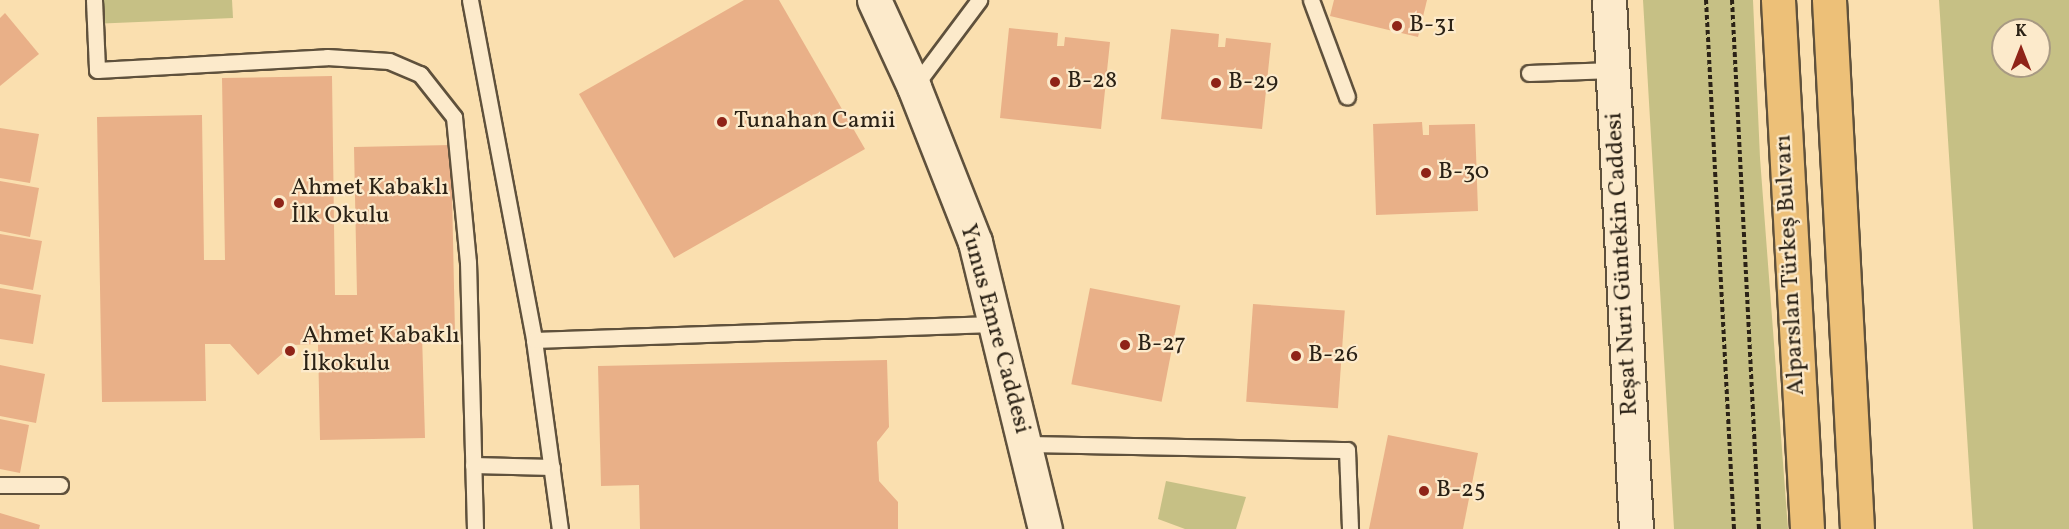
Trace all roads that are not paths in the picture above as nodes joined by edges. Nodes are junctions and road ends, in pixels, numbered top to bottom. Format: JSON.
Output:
{"nodes":[{"id":1,"x":94,"y":0,"type":"edge"},
{"id":2,"x":470,"y":0,"type":"edge"},
{"id":3,"x":874,"y":0,"type":"edge"},
{"id":4,"x":979,"y":0,"type":"edge"},
{"id":5,"x":1311,"y":0,"type":"edge"},
{"id":6,"x":1609,"y":0,"type":"edge"},
{"id":7,"x":1778,"y":0,"type":"edge"},
{"id":8,"x":1829,"y":0,"type":"edge"},
{"id":9,"x":1613,"y":70,"type":"junction"},
{"id":10,"x":1529,"y":73,"type":"dead end"},
{"id":11,"x":914,"y":87,"type":"junction"},
{"id":12,"x":1347,"y":97,"type":"dead end"},
{"id":13,"x":993,"y":324,"type":"junction"},
{"id":14,"x":534,"y":340,"type":"junction"},
{"id":15,"x":1023,"y":444,"type":"junction"},
{"id":16,"x":473,"y":465,"type":"junction"},
{"id":17,"x":552,"y":467,"type":"junction"},
{"id":18,"x":0,"y":485,"type":"edge"},
{"id":19,"x":60,"y":485,"type":"dead end"},
{"id":20,"x":475,"y":529,"type":"edge"},
{"id":21,"x":560,"y":529,"type":"edge"},
{"id":22,"x":1045,"y":529,"type":"edge"},
{"id":23,"x":1350,"y":529,"type":"edge"},
{"id":24,"x":1636,"y":529,"type":"edge"},
{"id":25,"x":1807,"y":529,"type":"edge"},
{"id":26,"x":1857,"y":529,"type":"edge"}],
"edges":[{"from":1,"to":16,"type":"lane"},
{"from":2,"to":14,"type":"lane"},
{"from":3,"to":11,"type":"street","name":"Yunus Emre Caddesi"},
{"from":4,"to":11,"type":"lane"},
{"from":5,"to":12,"type":"lane"},
{"from":6,"to":9,"type":"street","name":"Reşat Nuri Güntekin Caddesi"},
{"from":7,"to":25,"type":"main road","name":"Alparslan Türkeş Bulvarı"},
{"from":8,"to":26,"type":"main road"},
{"from":9,"to":10,"type":"lane"},
{"from":9,"to":24,"type":"street","name":"Reşat Nuri Güntekin Caddesi"},
{"from":11,"to":13,"type":"street","name":"Yunus Emre Caddesi"},
{"from":13,"to":14,"type":"lane"},
{"from":13,"to":15,"type":"street","name":"Yunus Emre Caddesi"},
{"from":14,"to":17,"type":"lane"},
{"from":15,"to":22,"type":"street","name":"Yunus Emre Caddesi"},
{"from":15,"to":23,"type":"lane"},
{"from":16,"to":17,"type":"lane"},
{"from":16,"to":20,"type":"lane"},
{"from":17,"to":21,"type":"lane"},
{"from":18,"to":19,"type":"lane"}]}
